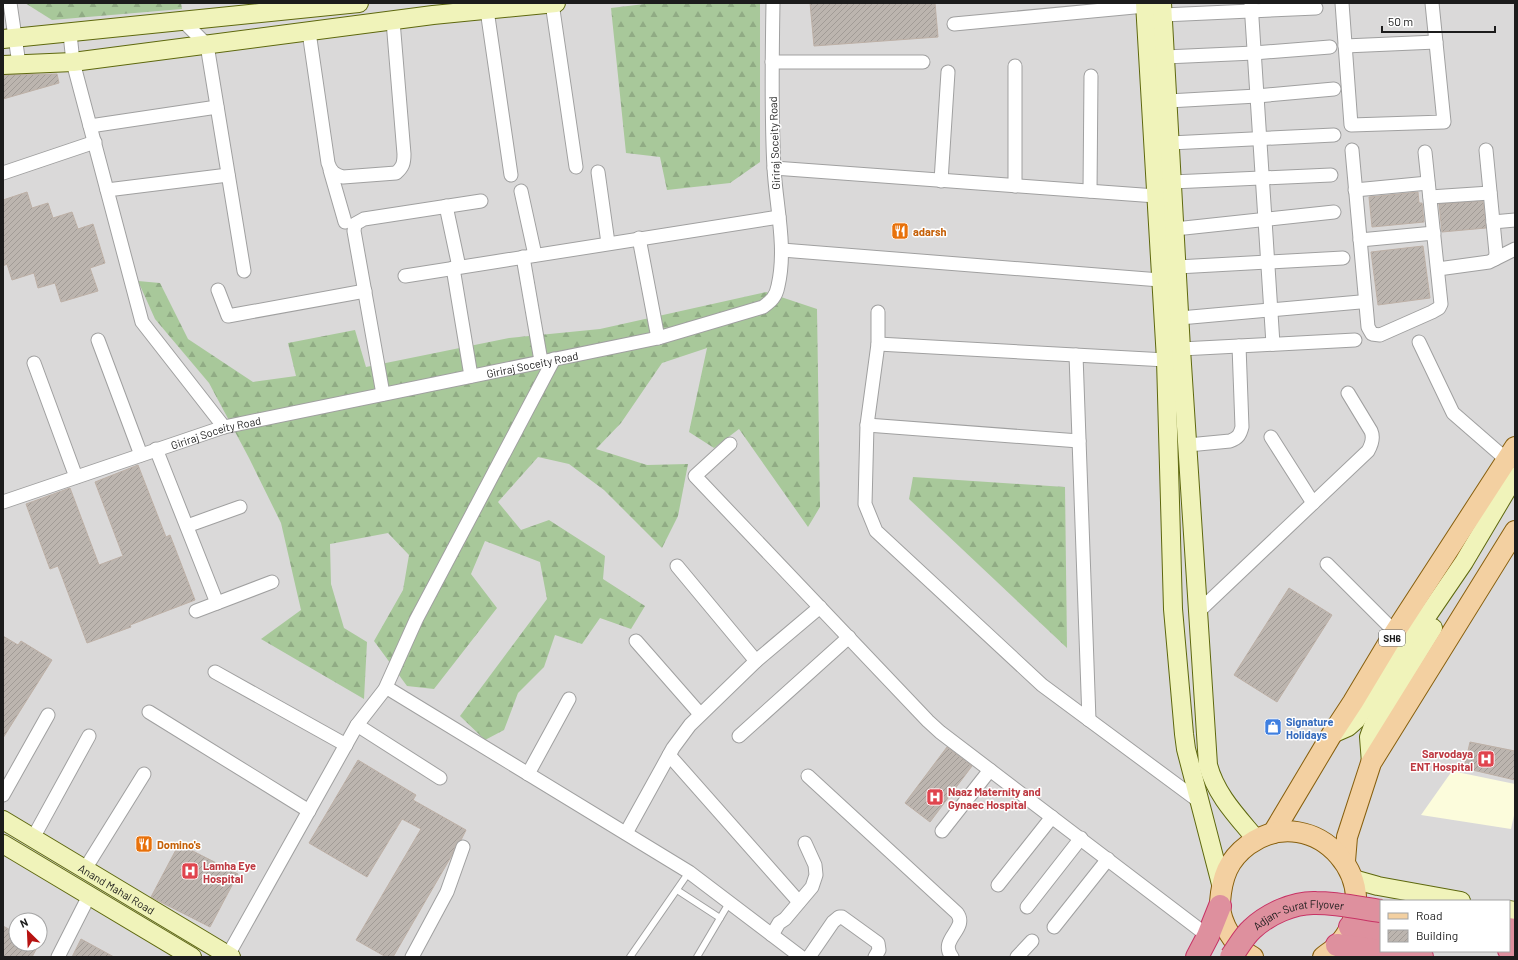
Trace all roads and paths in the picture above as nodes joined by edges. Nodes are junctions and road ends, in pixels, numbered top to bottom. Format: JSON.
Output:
{"nodes":[{"id":1,"x":10,"y":3,"type":"edge"},
{"id":2,"x":359,"y":3,"type":"edge"},
{"id":3,"x":552,"y":3,"type":"edge"},
{"id":4,"x":556,"y":3,"type":"edge"},
{"id":5,"x":773,"y":3,"type":"edge"},
{"id":6,"x":1342,"y":3,"type":"edge"},
{"id":7,"x":1432,"y":3,"type":"edge"},
{"id":8,"x":1145,"y":5,"type":"edge"},
{"id":9,"x":1251,"y":7,"type":"edge"},
{"id":10,"x":1316,"y":8,"type":"dead end"},
{"id":11,"x":239,"y":9,"type":"edge"},
{"id":12,"x":1163,"y":9,"type":"edge"},
{"id":13,"x":487,"y":10,"type":"junction"},
{"id":14,"x":393,"y":21,"type":"junction"},
{"id":15,"x":183,"y":22,"type":"junction"},
{"id":16,"x":954,"y":24,"type":"dead end"},
{"id":17,"x":309,"y":32,"type":"junction"},
{"id":18,"x":70,"y":34,"type":"junction"},
{"id":19,"x":9,"y":39,"type":"edge"},
{"id":20,"x":1436,"y":42,"type":"junction"},
{"id":21,"x":207,"y":45,"type":"junction"},
{"id":22,"x":1345,"y":46,"type":"junction"},
{"id":23,"x":1330,"y":47,"type":"dead end"},
{"id":24,"x":1254,"y":53,"type":"junction"},
{"id":25,"x":1165,"y":57,"type":"junction"},
{"id":26,"x":73,"y":62,"type":"junction"},
{"id":27,"x":772,"y":62,"type":"junction"},
{"id":28,"x":923,"y":62,"type":"dead end"},
{"id":29,"x":11,"y":65,"type":"edge"},
{"id":30,"x":1015,"y":66,"type":"dead end"},
{"id":31,"x":948,"y":72,"type":"dead end"},
{"id":32,"x":1091,"y":76,"type":"dead end"},
{"id":33,"x":1334,"y":89,"type":"dead end"},
{"id":34,"x":1257,"y":96,"type":"junction"},
{"id":35,"x":1168,"y":101,"type":"junction"},
{"id":36,"x":217,"y":107,"type":"junction"},
{"id":37,"x":90,"y":126,"type":"junction"},
{"id":38,"x":1334,"y":134,"type":"dead end"},
{"id":39,"x":1260,"y":138,"type":"junction"},
{"id":40,"x":94,"y":142,"type":"junction"},
{"id":41,"x":1170,"y":143,"type":"junction"},
{"id":42,"x":1352,"y":150,"type":"dead end"},
{"id":43,"x":1486,"y":150,"type":"dead end"},
{"id":44,"x":1425,"y":152,"type":"dead end"},
{"id":45,"x":576,"y":168,"type":"dead end"},
{"id":46,"x":774,"y":168,"type":"junction"},
{"id":47,"x":330,"y":170,"type":"junction"},
{"id":48,"x":3,"y":172,"type":"edge"},
{"id":49,"x":598,"y":172,"type":"dead end"},
{"id":50,"x":228,"y":175,"type":"junction"},
{"id":51,"x":511,"y":175,"type":"dead end"},
{"id":52,"x":1331,"y":175,"type":"dead end"},
{"id":53,"x":1262,"y":179,"type":"junction"},
{"id":54,"x":941,"y":181,"type":"junction"},
{"id":55,"x":1172,"y":182,"type":"junction"},
{"id":56,"x":1428,"y":183,"type":"junction"},
{"id":57,"x":1015,"y":186,"type":"junction"},
{"id":58,"x":107,"y":190,"type":"junction"},
{"id":59,"x":1356,"y":190,"type":"junction"},
{"id":60,"x":521,"y":191,"type":"dead end"},
{"id":61,"x":1090,"y":191,"type":"junction"},
{"id":62,"x":1490,"y":192,"type":"junction"},
{"id":63,"x":1156,"y":196,"type":"junction"},
{"id":64,"x":1430,"y":197,"type":"junction"},
{"id":65,"x":481,"y":201,"type":"dead end"},
{"id":66,"x":446,"y":206,"type":"junction"},
{"id":67,"x":1334,"y":212,"type":"dead end"},
{"id":68,"x":779,"y":217,"type":"junction"},
{"id":69,"x":1265,"y":220,"type":"junction"},
{"id":70,"x":1515,"y":220,"type":"edge"},
{"id":71,"x":345,"y":222,"type":"dead end"},
{"id":72,"x":1493,"y":222,"type":"junction"},
{"id":73,"x":1175,"y":229,"type":"junction"},
{"id":74,"x":1434,"y":233,"type":"junction"},
{"id":75,"x":639,"y":238,"type":"junction"},
{"id":76,"x":1360,"y":240,"type":"junction"},
{"id":77,"x":608,"y":243,"type":"junction"},
{"id":78,"x":1515,"y":249,"type":"edge"},
{"id":79,"x":782,"y":250,"type":"junction"},
{"id":80,"x":529,"y":256,"type":"junction"},
{"id":81,"x":1343,"y":258,"type":"dead end"},
{"id":82,"x":1495,"y":259,"type":"junction"},
{"id":83,"x":1268,"y":263,"type":"junction"},
{"id":84,"x":1177,"y":267,"type":"junction"},
{"id":85,"x":456,"y":268,"type":"junction"},
{"id":86,"x":1438,"y":269,"type":"junction"},
{"id":87,"x":244,"y":271,"type":"dead end"},
{"id":88,"x":405,"y":276,"type":"dead end"},
{"id":89,"x":1160,"y":280,"type":"junction"},
{"id":90,"x":218,"y":290,"type":"dead end"},
{"id":91,"x":365,"y":291,"type":"junction"},
{"id":92,"x":1360,"y":302,"type":"dead end"},
{"id":93,"x":1271,"y":310,"type":"junction"},
{"id":94,"x":878,"y":312,"type":"dead end"},
{"id":95,"x":1180,"y":318,"type":"junction"},
{"id":96,"x":658,"y":338,"type":"junction"},
{"id":97,"x":98,"y":340,"type":"dead end"},
{"id":98,"x":1355,"y":340,"type":"dead end"},
{"id":99,"x":1419,"y":342,"type":"dead end"},
{"id":100,"x":878,"y":344,"type":"junction"},
{"id":101,"x":1273,"y":344,"type":"junction"},
{"id":102,"x":1239,"y":346,"type":"junction"},
{"id":103,"x":1181,"y":349,"type":"junction"},
{"id":104,"x":1076,"y":355,"type":"junction"},
{"id":105,"x":554,"y":359,"type":"junction"},
{"id":106,"x":1166,"y":360,"type":"junction"},
{"id":107,"x":541,"y":361,"type":"junction"},
{"id":108,"x":34,"y":362,"type":"dead end"},
{"id":109,"x":471,"y":376,"type":"junction"},
{"id":110,"x":1348,"y":393,"type":"dead end"},
{"id":111,"x":383,"y":394,"type":"junction"},
{"id":112,"x":867,"y":425,"type":"junction"},
{"id":113,"x":224,"y":427,"type":"junction"},
{"id":114,"x":1271,"y":437,"type":"dead end"},
{"id":115,"x":1079,"y":441,"type":"junction"},
{"id":116,"x":730,"y":444,"type":"dead end"},
{"id":117,"x":1188,"y":445,"type":"junction"},
{"id":118,"x":156,"y":449,"type":"junction"},
{"id":119,"x":141,"y":455,"type":"junction"},
{"id":120,"x":1512,"y":461,"type":"edge"},
{"id":121,"x":76,"y":477,"type":"junction"},
{"id":122,"x":1515,"y":492,"type":"edge"},
{"id":123,"x":4,"y":498,"type":"edge"},
{"id":124,"x":1313,"y":504,"type":"junction"},
{"id":125,"x":240,"y":507,"type":"dead end"},
{"id":126,"x":187,"y":526,"type":"junction"},
{"id":127,"x":1515,"y":531,"type":"edge"},
{"id":128,"x":1509,"y":552,"type":"edge"},
{"id":129,"x":1327,"y":564,"type":"dead end"},
{"id":130,"x":677,"y":566,"type":"dead end"},
{"id":131,"x":272,"y":582,"type":"dead end"},
{"id":132,"x":218,"y":603,"type":"junction"},
{"id":133,"x":820,"y":607,"type":"junction"},
{"id":134,"x":196,"y":611,"type":"dead end"},
{"id":135,"x":1198,"y":612,"type":"junction"},
{"id":136,"x":1395,"y":632,"type":"junction"},
{"id":137,"x":849,"y":637,"type":"junction"},
{"id":138,"x":636,"y":641,"type":"dead end"},
{"id":139,"x":756,"y":661,"type":"junction"},
{"id":140,"x":215,"y":672,"type":"dead end"},
{"id":141,"x":385,"y":689,"type":"junction"},
{"id":142,"x":570,"y":699,"type":"dead end"},
{"id":143,"x":149,"y":712,"type":"dead end"},
{"id":144,"x":700,"y":714,"type":"junction"},
{"id":145,"x":48,"y":715,"type":"dead end"},
{"id":146,"x":1089,"y":720,"type":"junction"},
{"id":147,"x":357,"y":725,"type":"junction"},
{"id":148,"x":1332,"y":734,"type":"junction"},
{"id":149,"x":90,"y":736,"type":"dead end"},
{"id":150,"x":739,"y":736,"type":"dead end"},
{"id":151,"x":346,"y":745,"type":"junction"},
{"id":152,"x":669,"y":755,"type":"junction"},
{"id":153,"x":1371,"y":763,"type":"junction"},
{"id":154,"x":990,"y":770,"type":"junction"},
{"id":155,"x":144,"y":774,"type":"dead end"},
{"id":156,"x":528,"y":774,"type":"junction"},
{"id":157,"x":808,"y":776,"type":"dead end"},
{"id":158,"x":440,"y":778,"type":"dead end"},
{"id":159,"x":3,"y":795,"type":"edge"},
{"id":160,"x":1200,"y":802,"type":"junction"},
{"id":161,"x":309,"y":810,"type":"junction"},
{"id":162,"x":1052,"y":817,"type":"junction"},
{"id":163,"x":3,"y":820,"type":"edge"},
{"id":164,"x":942,"y":831,"type":"dead end"},
{"id":165,"x":626,"y":833,"type":"junction"},
{"id":166,"x":1265,"y":836,"type":"junction"},
{"id":167,"x":33,"y":838,"type":"junction"},
{"id":168,"x":1080,"y":838,"type":"junction"},
{"id":169,"x":805,"y":843,"type":"dead end"},
{"id":170,"x":3,"y":844,"type":"edge"},
{"id":171,"x":463,"y":847,"type":"dead end"},
{"id":172,"x":1108,"y":859,"type":"junction"},
{"id":173,"x":1345,"y":861,"type":"junction"},
{"id":174,"x":85,"y":869,"type":"junction"},
{"id":175,"x":688,"y":872,"type":"junction"},
{"id":176,"x":1353,"y":879,"type":"junction"},
{"id":177,"x":1221,"y":884,"type":"junction"},
{"id":178,"x":998,"y":885,"type":"dead end"},
{"id":179,"x":677,"y":890,"type":"junction"},
{"id":180,"x":88,"y":896,"type":"junction"},
{"id":181,"x":1455,"y":900,"type":"edge"},
{"id":182,"x":799,"y":902,"type":"junction"},
{"id":183,"x":729,"y":903,"type":"junction"},
{"id":184,"x":1027,"y":906,"type":"dead end"},
{"id":185,"x":1220,"y":906,"type":"junction"},
{"id":186,"x":1380,"y":911,"type":"edge"},
{"id":187,"x":720,"y":918,"type":"junction"},
{"id":188,"x":1054,"y":927,"type":"dead end"},
{"id":189,"x":1350,"y":927,"type":"junction"},
{"id":190,"x":1380,"y":931,"type":"edge"},
{"id":191,"x":772,"y":935,"type":"junction"},
{"id":192,"x":1208,"y":936,"type":"junction"},
{"id":193,"x":1032,"y":941,"type":"dead end"},
{"id":194,"x":1330,"y":951,"type":"edge"},
{"id":195,"x":229,"y":956,"type":"edge"},
{"id":196,"x":1413,"y":956,"type":"edge"},
{"id":197,"x":58,"y":957,"type":"edge"},
{"id":198,"x":192,"y":957,"type":"edge"},
{"id":199,"x":412,"y":957,"type":"edge"},
{"id":200,"x":630,"y":957,"type":"edge"},
{"id":201,"x":697,"y":957,"type":"edge"},
{"id":202,"x":801,"y":957,"type":"edge"},
{"id":203,"x":809,"y":957,"type":"edge"},
{"id":204,"x":875,"y":957,"type":"edge"},
{"id":205,"x":952,"y":957,"type":"edge"},
{"id":206,"x":1017,"y":957,"type":"edge"},
{"id":207,"x":1197,"y":957,"type":"edge"},
{"id":208,"x":1232,"y":957,"type":"edge"},
{"id":209,"x":1253,"y":957,"type":"edge"}],
"edges":[{"from":1,"to":19,"type":"street"},
{"from":2,"to":11,"type":"street"},
{"from":3,"to":4,"type":"street"},
{"from":3,"to":13,"type":"street"},
{"from":3,"to":45,"type":"street"},
{"from":5,"to":27,"type":"street","name":"Giriraj Soceity Road"},
{"from":6,"to":22,"type":"street"},
{"from":7,"to":20,"type":"street"},
{"from":8,"to":16,"type":"street"},
{"from":8,"to":63,"type":"street"},
{"from":9,"to":10,"type":"street"},
{"from":9,"to":12,"type":"street"},
{"from":9,"to":24,"type":"street"},
{"from":11,"to":15,"type":"street"},
{"from":12,"to":25,"type":"street"},
{"from":13,"to":14,"type":"street"},
{"from":13,"to":51,"type":"street"},
{"from":14,"to":17,"type":"street"},
{"from":14,"to":47,"type":"street"},
{"from":15,"to":18,"type":"street"},
{"from":15,"to":21,"type":"street"},
{"from":17,"to":21,"type":"street"},
{"from":17,"to":47,"type":"street"},
{"from":18,"to":19,"type":"street"},
{"from":18,"to":26,"type":"street"},
{"from":19,"to":29,"type":"street"},
{"from":20,"to":22,"type":"street"},
{"from":20,"to":22,"type":"street"},
{"from":21,"to":26,"type":"street"},
{"from":21,"to":36,"type":"street"},
{"from":23,"to":24,"type":"street"},
{"from":24,"to":25,"type":"street"},
{"from":24,"to":34,"type":"street"},
{"from":25,"to":35,"type":"street"},
{"from":26,"to":29,"type":"street"},
{"from":26,"to":37,"type":"street"},
{"from":27,"to":28,"type":"street"},
{"from":27,"to":46,"type":"street","name":"Giriraj Soceity Road"},
{"from":30,"to":57,"type":"street"},
{"from":31,"to":54,"type":"street"},
{"from":32,"to":61,"type":"street"},
{"from":33,"to":34,"type":"street"},
{"from":34,"to":35,"type":"street"},
{"from":34,"to":39,"type":"street"},
{"from":35,"to":41,"type":"street"},
{"from":36,"to":37,"type":"street"},
{"from":36,"to":50,"type":"street"},
{"from":37,"to":40,"type":"street"},
{"from":38,"to":39,"type":"street"},
{"from":39,"to":41,"type":"street"},
{"from":39,"to":53,"type":"street"},
{"from":40,"to":48,"type":"street"},
{"from":40,"to":58,"type":"street"},
{"from":41,"to":55,"type":"street"},
{"from":42,"to":59,"type":"street"},
{"from":43,"to":62,"type":"street"},
{"from":44,"to":56,"type":"street"},
{"from":46,"to":54,"type":"street"},
{"from":46,"to":68,"type":"street","name":"Giriraj Soceity Road"},
{"from":47,"to":71,"type":"street"},
{"from":49,"to":77,"type":"street"},
{"from":50,"to":58,"type":"street"},
{"from":50,"to":87,"type":"street"},
{"from":52,"to":53,"type":"street"},
{"from":53,"to":55,"type":"street"},
{"from":53,"to":69,"type":"street"},
{"from":54,"to":57,"type":"street"},
{"from":55,"to":73,"type":"street"},
{"from":56,"to":59,"type":"street"},
{"from":56,"to":64,"type":"street"},
{"from":57,"to":61,"type":"street"},
{"from":58,"to":113,"type":"street"},
{"from":59,"to":76,"type":"street"},
{"from":60,"to":80,"type":"street"},
{"from":61,"to":63,"type":"street"},
{"from":62,"to":64,"type":"street"},
{"from":62,"to":72,"type":"street"},
{"from":63,"to":89,"type":"street"},
{"from":64,"to":74,"type":"street"},
{"from":65,"to":66,"type":"street"},
{"from":66,"to":85,"type":"street"},
{"from":66,"to":91,"type":"street"},
{"from":67,"to":69,"type":"street"},
{"from":68,"to":75,"type":"street"},
{"from":68,"to":79,"type":"street","name":"Giriraj Soceity Road"},
{"from":69,"to":73,"type":"street"},
{"from":69,"to":83,"type":"street"},
{"from":70,"to":72,"type":"street"},
{"from":72,"to":82,"type":"street"},
{"from":73,"to":84,"type":"street"},
{"from":74,"to":76,"type":"street"},
{"from":74,"to":86,"type":"street"},
{"from":75,"to":77,"type":"street"},
{"from":75,"to":96,"type":"street"},
{"from":76,"to":86,"type":"street"},
{"from":77,"to":80,"type":"street"},
{"from":78,"to":82,"type":"street"},
{"from":79,"to":89,"type":"street"},
{"from":79,"to":96,"type":"street","name":"Giriraj Soceity Road"},
{"from":80,"to":85,"type":"street"},
{"from":80,"to":107,"type":"street"},
{"from":81,"to":83,"type":"street"},
{"from":82,"to":86,"type":"street"},
{"from":83,"to":84,"type":"street"},
{"from":83,"to":93,"type":"street"},
{"from":84,"to":95,"type":"street"},
{"from":85,"to":88,"type":"street"},
{"from":85,"to":109,"type":"street"},
{"from":89,"to":106,"type":"street"},
{"from":90,"to":91,"type":"street"},
{"from":91,"to":111,"type":"street"},
{"from":92,"to":93,"type":"street"},
{"from":93,"to":95,"type":"street"},
{"from":93,"to":101,"type":"street"},
{"from":94,"to":100,"type":"street"},
{"from":95,"to":103,"type":"street"},
{"from":96,"to":105,"type":"street","name":"Giriraj Soceity Road"},
{"from":97,"to":119,"type":"street"},
{"from":98,"to":101,"type":"street"},
{"from":99,"to":120,"type":"street"},
{"from":100,"to":104,"type":"street"},
{"from":100,"to":112,"type":"street"},
{"from":101,"to":102,"type":"street"},
{"from":102,"to":103,"type":"street"},
{"from":102,"to":117,"type":"street"},
{"from":103,"to":117,"type":"street"},
{"from":104,"to":106,"type":"street"},
{"from":104,"to":115,"type":"street"},
{"from":105,"to":107,"type":"street","name":"Giriraj Soceity Road"},
{"from":105,"to":141,"type":"street"},
{"from":106,"to":160,"type":"street"},
{"from":107,"to":109,"type":"street","name":"Giriraj Soceity Road"},
{"from":108,"to":121,"type":"street"},
{"from":109,"to":111,"type":"street","name":"Giriraj Soceity Road"},
{"from":110,"to":124,"type":"street"},
{"from":111,"to":113,"type":"street","name":"Giriraj Soceity Road"},
{"from":112,"to":115,"type":"street"},
{"from":112,"to":146,"type":"street"},
{"from":113,"to":118,"type":"street","name":"Giriraj Soceity Road"},
{"from":114,"to":124,"type":"street"},
{"from":115,"to":146,"type":"street"},
{"from":116,"to":133,"type":"street"},
{"from":117,"to":135,"type":"street"},
{"from":118,"to":119,"type":"street","name":"Giriraj Soceity Road"},
{"from":118,"to":126,"type":"street"},
{"from":119,"to":121,"type":"street","name":"Giriraj Soceity Road"},
{"from":120,"to":136,"type":"main road","number":"SH6"},
{"from":120,"to":148,"type":"street"},
{"from":121,"to":123,"type":"street","name":"Giriraj Soceity Road"},
{"from":122,"to":153,"type":"street"},
{"from":124,"to":135,"type":"street"},
{"from":125,"to":126,"type":"street"},
{"from":126,"to":132,"type":"street"},
{"from":127,"to":128,"type":"main road"},
{"from":128,"to":153,"type":"main road"},
{"from":129,"to":136,"type":"street"},
{"from":130,"to":139,"type":"street"},
{"from":131,"to":132,"type":"street"},
{"from":132,"to":134,"type":"street"},
{"from":133,"to":137,"type":"street"},
{"from":133,"to":139,"type":"street"},
{"from":135,"to":166,"type":"street"},
{"from":136,"to":148,"type":"main road","number":"SH6"},
{"from":137,"to":150,"type":"street"},
{"from":137,"to":154,"type":"street"},
{"from":138,"to":144,"type":"street"},
{"from":139,"to":144,"type":"street"},
{"from":140,"to":151,"type":"street"},
{"from":141,"to":147,"type":"street"},
{"from":141,"to":156,"type":"street"},
{"from":142,"to":156,"type":"street"},
{"from":143,"to":161,"type":"street"},
{"from":144,"to":152,"type":"street"},
{"from":145,"to":159,"type":"street"},
{"from":146,"to":160,"type":"street"},
{"from":147,"to":151,"type":"street"},
{"from":147,"to":158,"type":"street"},
{"from":148,"to":166,"type":"main road","number":"SH6"},
{"from":149,"to":167,"type":"street"},
{"from":151,"to":161,"type":"street"},
{"from":152,"to":165,"type":"street"},
{"from":152,"to":182,"type":"street"},
{"from":153,"to":173,"type":"main road"},
{"from":154,"to":162,"type":"street"},
{"from":154,"to":164,"type":"street"},
{"from":155,"to":174,"type":"street"},
{"from":156,"to":165,"type":"street"},
{"from":157,"to":205,"type":"street"},
{"from":160,"to":177,"type":"street"},
{"from":161,"to":195,"type":"street"},
{"from":162,"to":168,"type":"street"},
{"from":162,"to":178,"type":"street"},
{"from":163,"to":167,"type":"street","name":"Anand Mahal Road"},
{"from":165,"to":175,"type":"street"},
{"from":166,"to":173,"type":"main road"},
{"from":166,"to":177,"type":"main road"},
{"from":167,"to":174,"type":"street","name":"Anand Mahal Road"},
{"from":168,"to":172,"type":"street"},
{"from":168,"to":184,"type":"street"},
{"from":169,"to":182,"type":"street"},
{"from":170,"to":180,"type":"street","name":"Anand Mahal Road"},
{"from":171,"to":199,"type":"street"},
{"from":172,"to":188,"type":"street"},
{"from":172,"to":192,"type":"street"},
{"from":173,"to":176,"type":"main road"},
{"from":174,"to":195,"type":"street","name":"Anand Mahal Road"},
{"from":175,"to":179,"type":"lane"},
{"from":175,"to":183,"type":"street"},
{"from":176,"to":181,"type":"street"},
{"from":176,"to":189,"type":"main road"},
{"from":177,"to":185,"type":"main road"},
{"from":179,"to":187,"type":"lane"},
{"from":179,"to":200,"type":"lane"},
{"from":180,"to":197,"type":"street"},
{"from":180,"to":198,"type":"street","name":"Anand Mahal Road"},
{"from":182,"to":191,"type":"street"},
{"from":183,"to":187,"type":"lane"},
{"from":183,"to":191,"type":"street"},
{"from":185,"to":192,"type":"highway"},
{"from":185,"to":209,"type":"main road"},
{"from":186,"to":208,"type":"highway","name":"Adjan- Surat Flyover","bridge":true},
{"from":187,"to":201,"type":"lane"},
{"from":189,"to":190,"type":"highway"},
{"from":189,"to":194,"type":"main road"},
{"from":191,"to":202,"type":"street"},
{"from":192,"to":207,"type":"highway"},
{"from":193,"to":206,"type":"street"},
{"from":194,"to":196,"type":"highway"},
{"from":203,"to":204,"type":"street"}]}
